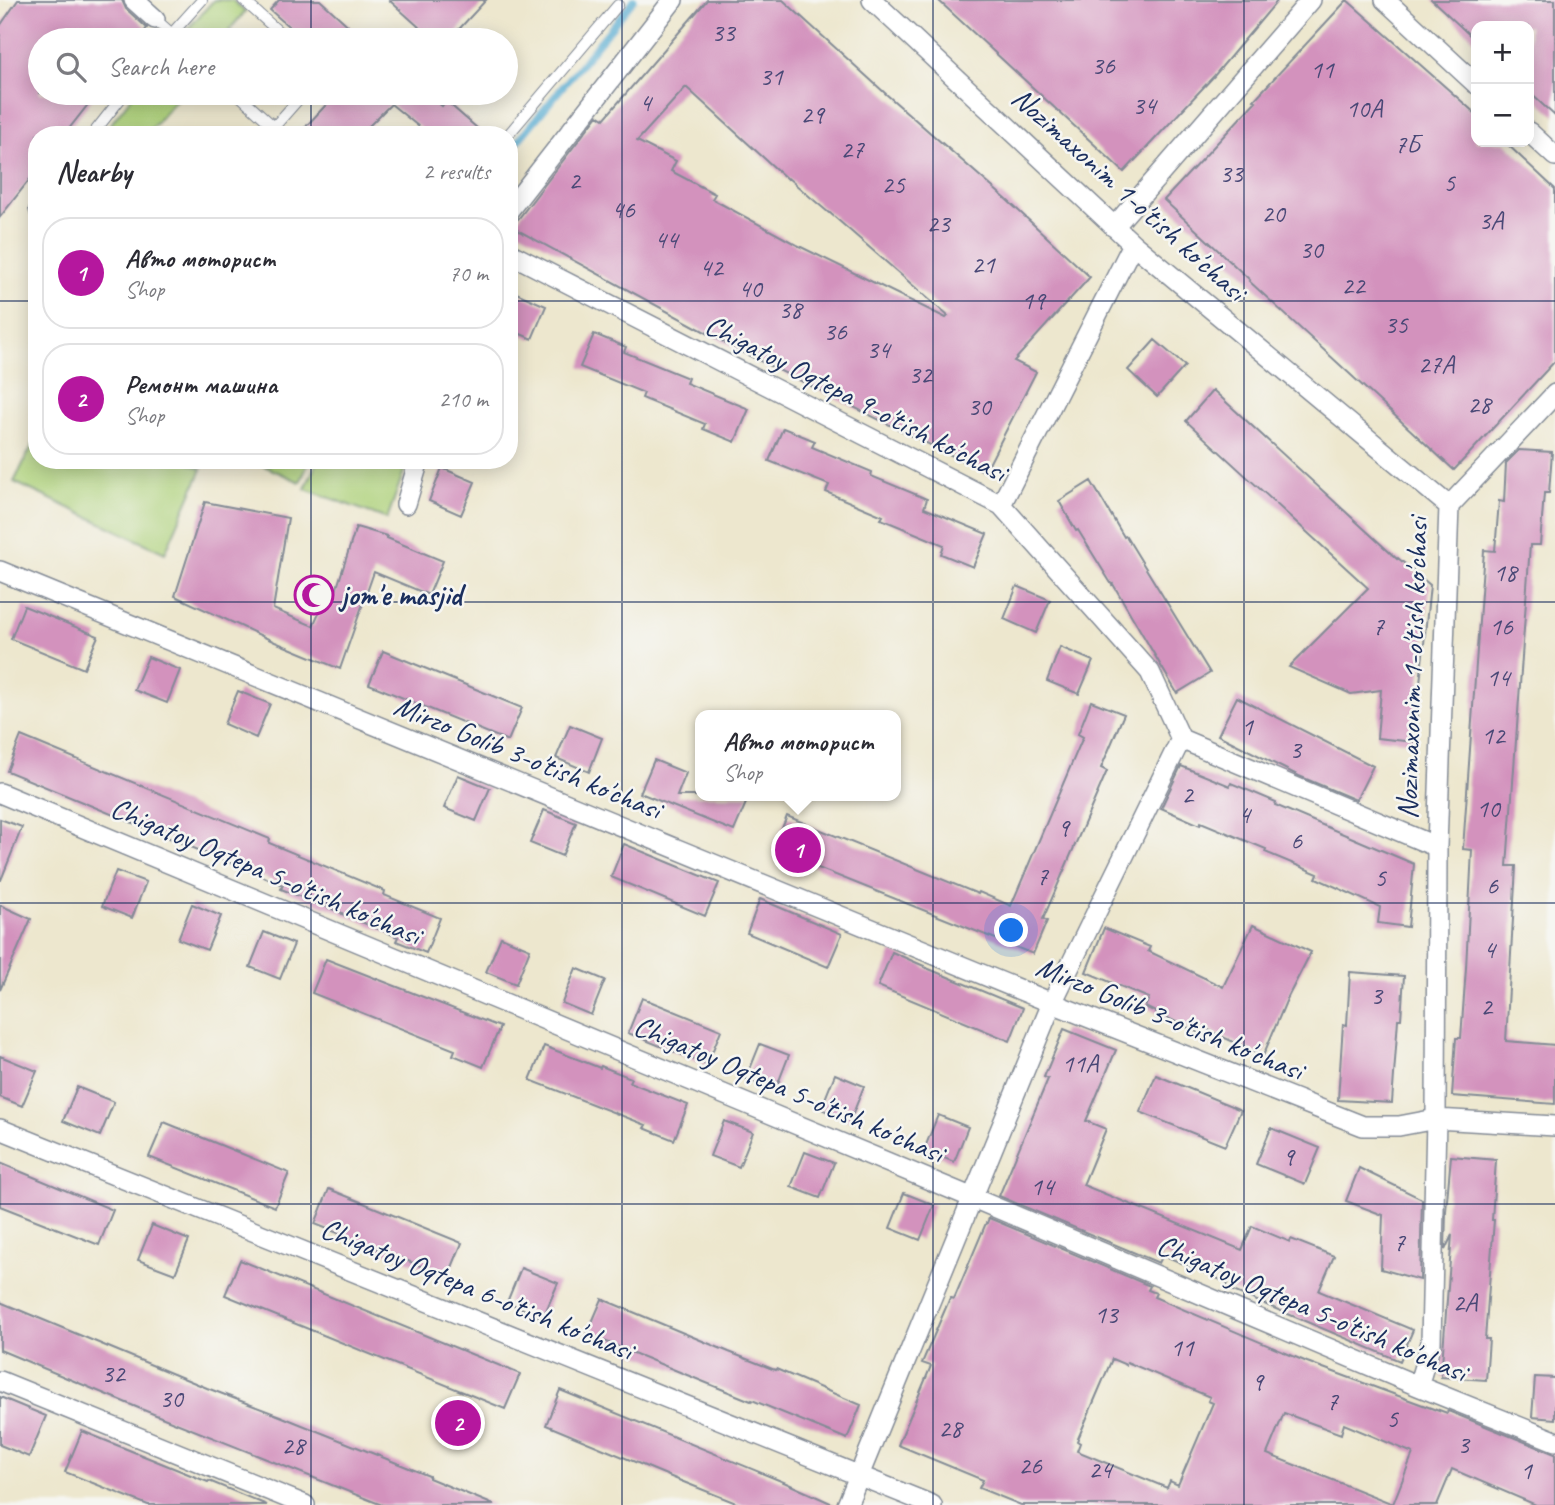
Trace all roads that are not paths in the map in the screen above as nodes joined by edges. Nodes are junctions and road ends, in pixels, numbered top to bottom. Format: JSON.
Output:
{"nodes":[{"id":1,"x":134,"y":0,"type":"edge"},
{"id":2,"x":202,"y":0,"type":"edge"},
{"id":3,"x":243,"y":0,"type":"edge"},
{"id":4,"x":673,"y":0,"type":"edge"},
{"id":5,"x":872,"y":0,"type":"edge"},
{"id":6,"x":1311,"y":0,"type":"edge"},
{"id":7,"x":1385,"y":0,"type":"edge"},
{"id":8,"x":618,"y":5,"type":"dead end"},
{"id":9,"x":155,"y":19,"type":"joint"},
{"id":10,"x":163,"y":28,"type":"edge"},
{"id":11,"x":180,"y":28,"type":"edge"},
{"id":12,"x":274,"y":28,"type":"edge"},
{"id":13,"x":1471,"y":79,"type":"edge"},
{"id":14,"x":116,"y":105,"type":"edge"},
{"id":15,"x":250,"y":105,"type":"edge"},
{"id":16,"x":293,"y":105,"type":"edge"},
{"id":17,"x":99,"y":126,"type":"edge"},
{"id":18,"x":273,"y":126,"type":"edge"},
{"id":19,"x":275,"y":126,"type":"edge"},
{"id":20,"x":516,"y":126,"type":"edge"},
{"id":21,"x":1534,"y":137,"type":"edge"},
{"id":22,"x":1555,"y":156,"type":"edge"},
{"id":23,"x":518,"y":198,"type":"edge"},
{"id":24,"x":1114,"y":227,"type":"junction"},
{"id":25,"x":1133,"y":244,"type":"junction"},
{"id":26,"x":518,"y":258,"type":"edge"},
{"id":27,"x":1555,"y":394,"type":"edge"},
{"id":28,"x":416,"y":469,"type":"edge"},
{"id":29,"x":406,"y":504,"type":"dead end"},
{"id":30,"x":1001,"y":505,"type":"junction"},
{"id":31,"x":1449,"y":506,"type":"junction"},
{"id":32,"x":0,"y":571,"type":"edge"},
{"id":33,"x":1181,"y":739,"type":"junction"},
{"id":34,"x":0,"y":793,"type":"edge"},
{"id":35,"x":1437,"y":848,"type":"junction"},
{"id":36,"x":1052,"y":1003,"type":"junction"},
{"id":37,"x":1436,"y":1119,"type":"junction"},
{"id":38,"x":1555,"y":1126,"type":"edge"},
{"id":39,"x":0,"y":1129,"type":"edge"},
{"id":40,"x":973,"y":1198,"type":"junction"},
{"id":41,"x":0,"y":1381,"type":"edge"},
{"id":42,"x":1418,"y":1386,"type":"junction"},
{"id":43,"x":1555,"y":1441,"type":"edge"},
{"id":44,"x":859,"y":1476,"type":"junction"},
{"id":45,"x":305,"y":1505,"type":"edge"},
{"id":46,"x":847,"y":1505,"type":"edge"},
{"id":47,"x":932,"y":1505,"type":"edge"}],
"edges":[{"from":1,"to":9,"type":"street"},
{"from":2,"to":11,"type":"lane"},
{"from":3,"to":12,"type":"lane"},
{"from":4,"to":23,"type":"street"},
{"from":5,"to":24,"type":"street","name":"Nozimaxonim 1-o'tish ko'chasi"},
{"from":6,"to":24,"type":"street"},
{"from":7,"to":13,"type":"street"},
{"from":8,"to":20,"type":"lane"},
{"from":9,"to":10,"type":"lane"},
{"from":14,"to":17,"type":"lane"},
{"from":15,"to":18,"type":"lane"},
{"from":16,"to":19,"type":"lane"},
{"from":21,"to":22,"type":"street"},
{"from":24,"to":25,"type":"street","name":"Nozimaxonim 1-o'tish ko'chasi"},
{"from":25,"to":30,"type":"street"},
{"from":25,"to":31,"type":"street","name":"Nozimaxonim 1-o'tish ko'chasi"},
{"from":26,"to":30,"type":"street","name":"Chigatoy Oqtepa 9-o'tish ko'chasi"},
{"from":27,"to":31,"type":"street"},
{"from":28,"to":29,"type":"street"},
{"from":30,"to":33,"type":"street","name":"Chigatoy Oqtepa 9-o'tish ko'chasi"},
{"from":31,"to":35,"type":"street","name":"Nozimaxonim 1-o'tish ko'chasi"},
{"from":32,"to":36,"type":"street","name":"Mirzo Golib 3-o'tish ko'chasi"},
{"from":33,"to":35,"type":"street"},
{"from":33,"to":36,"type":"street"},
{"from":34,"to":40,"type":"street","name":"Chigatoy Oqtepa 5-o'tish ko'chasi"},
{"from":35,"to":37,"type":"street","name":"Nozimaxonim 1-o'tish ko'chasi"},
{"from":36,"to":37,"type":"street","name":"Mirzo Golib 3-o'tish ko'chasi"},
{"from":36,"to":40,"type":"street"},
{"from":37,"to":38,"type":"street","name":"Mirzo Golib 3-o'tish ko'chasi"},
{"from":37,"to":42,"type":"street","name":"Nozimaxonim 1-o'tish ko'chasi"},
{"from":39,"to":44,"type":"street","name":"Chigatoy Oqtepa 6-o'tish ko'chasi"},
{"from":40,"to":42,"type":"street","name":"Chigatoy Oqtepa 5-o'tish ko'chasi"},
{"from":40,"to":44,"type":"street"},
{"from":41,"to":45,"type":"street"},
{"from":42,"to":43,"type":"street","name":"Chigatoy Oqtepa 5-o'tish ko'chasi"},
{"from":44,"to":46,"type":"street"},
{"from":44,"to":47,"type":"street","name":"Chigatoy Oqtepa 6-o'tish ko'chasi"}]}
